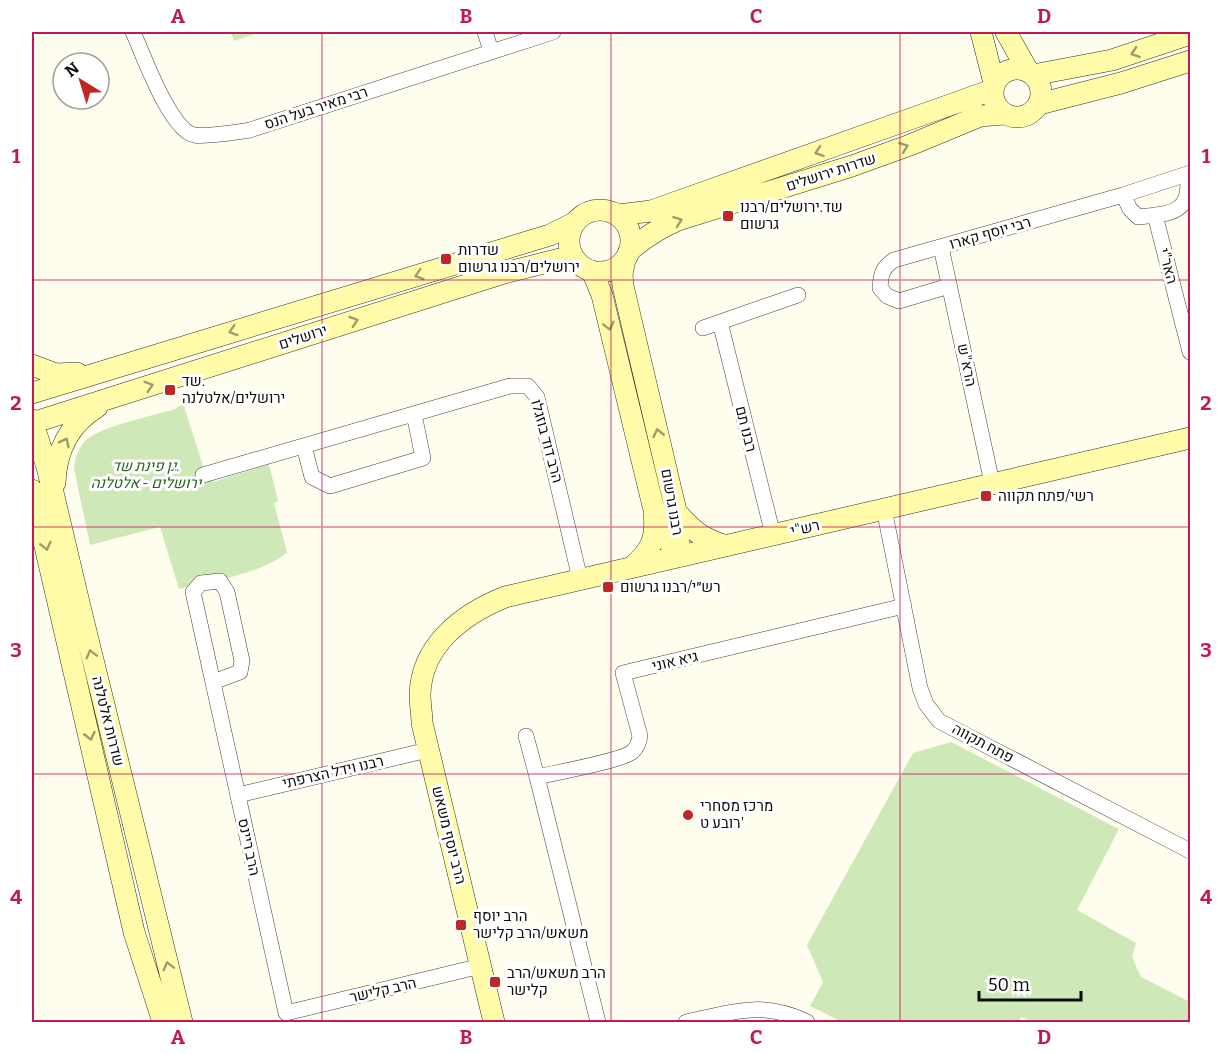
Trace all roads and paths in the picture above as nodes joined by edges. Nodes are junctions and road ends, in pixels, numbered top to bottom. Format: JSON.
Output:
{"nodes":[{"id":1,"x":133,"y":32,"type":"edge"},
{"id":2,"x":485,"y":32,"type":"edge"},
{"id":3,"x":553,"y":32,"type":"edge"},
{"id":4,"x":981,"y":32,"type":"edge"},
{"id":5,"x":1006,"y":32,"type":"edge"},
{"id":6,"x":1191,"y":34,"type":"edge"},
{"id":7,"x":491,"y":51,"type":"junction"},
{"id":8,"x":1191,"y":61,"type":"edge"},
{"id":9,"x":1030,"y":73,"type":"junction"},
{"id":10,"x":993,"y":86,"type":"junction"},
{"id":11,"x":1039,"y":104,"type":"junction"},
{"id":12,"x":1004,"y":114,"type":"junction"},
{"id":13,"x":1189,"y":174,"type":"edge"},
{"id":14,"x":1123,"y":195,"type":"junction"},
{"id":15,"x":618,"y":215,"type":"junction"},
{"id":16,"x":1155,"y":215,"type":"junction"},
{"id":17,"x":574,"y":223,"type":"junction"},
{"id":18,"x":941,"y":247,"type":"junction"},
{"id":19,"x":627,"y":255,"type":"junction"},
{"id":20,"x":584,"y":266,"type":"junction"},
{"id":21,"x":950,"y":286,"type":"junction"},
{"id":22,"x":798,"y":295,"type":"dead end"},
{"id":23,"x":720,"y":322,"type":"junction"},
{"id":24,"x":703,"y":328,"type":"dead end"},
{"id":25,"x":1191,"y":352,"type":"edge"},
{"id":26,"x":32,"y":365,"type":"edge"},
{"id":27,"x":95,"y":373,"type":"junction"},
{"id":28,"x":32,"y":393,"type":"edge"},
{"id":29,"x":113,"y":397,"type":"junction"},
{"id":30,"x":414,"y":414,"type":"junction"},
{"id":31,"x":32,"y":422,"type":"edge"},
{"id":32,"x":1191,"y":438,"type":"edge"},
{"id":33,"x":304,"y":447,"type":"junction"},
{"id":34,"x":203,"y":475,"type":"dead end"},
{"id":35,"x":992,"y":483,"type":"junction"},
{"id":36,"x":32,"y":490,"type":"edge"},
{"id":37,"x":55,"y":499,"type":"junction"},
{"id":38,"x":653,"y":506,"type":"junction"},
{"id":39,"x":884,"y":509,"type":"junction"},
{"id":40,"x":676,"y":511,"type":"junction"},
{"id":41,"x":773,"y":535,"type":"junction"},
{"id":42,"x":726,"y":546,"type":"junction"},
{"id":43,"x":678,"y":557,"type":"junction"},
{"id":44,"x":632,"y":567,"type":"junction"},
{"id":45,"x":580,"y":579,"type":"junction"},
{"id":46,"x":904,"y":606,"type":"junction"},
{"id":47,"x":435,"y":648,"type":"joint"},
{"id":48,"x":213,"y":682,"type":"junction"},
{"id":49,"x":526,"y":736,"type":"dead end"},
{"id":50,"x":428,"y":750,"type":"junction"},
{"id":51,"x":537,"y":777,"type":"junction"},
{"id":52,"x":238,"y":795,"type":"junction"},
{"id":53,"x":1191,"y":851,"type":"edge"},
{"id":54,"x":481,"y":966,"type":"junction"},
{"id":55,"x":286,"y":1013,"type":"joint"},
{"id":56,"x":164,"y":1023,"type":"edge"},
{"id":57,"x":182,"y":1023,"type":"edge"},
{"id":58,"x":495,"y":1023,"type":"edge"},
{"id":59,"x":598,"y":1023,"type":"edge"},
{"id":60,"x":686,"y":1023,"type":"edge"},
{"id":61,"x":807,"y":1023,"type":"edge"}],
"edges":[{"from":1,"to":7,"type":"street","name":"רבי מאיר בעל הנס"},
{"from":2,"to":7,"type":"street"},
{"from":3,"to":7,"type":"street","name":"רבי מאיר בעל הנס"},
{"from":4,"to":10,"type":"main road"},
{"from":5,"to":9,"type":"main road"},
{"from":6,"to":9,"type":"main road","one_way":true},
{"from":8,"to":11,"type":"main road"},
{"from":9,"to":10,"type":"main road"},
{"from":9,"to":11,"type":"main road"},
{"from":10,"to":12,"type":"main road"},
{"from":10,"to":15,"type":"main road","name":"שדרות ירושלים","one_way":true},
{"from":11,"to":12,"type":"main road"},
{"from":19,"to":12,"type":"main road","name":"שדרות ירושלים","one_way":true},
{"from":13,"to":14,"type":"street","name":"רבי יוסף קארו"},
{"from":13,"to":16,"type":"street"},
{"from":14,"to":16,"type":"street"},
{"from":14,"to":18,"type":"street","name":"רבי יוסף קארו"},
{"from":15,"to":17,"type":"main road"},
{"from":15,"to":19,"type":"main road"},
{"from":16,"to":25,"type":"street","name":"האר\"י"},
{"from":17,"to":20,"type":"main road"},
{"from":17,"to":27,"type":"main road","name":"ירושלים","one_way":true},
{"from":18,"to":21,"type":"street","name":"הרא\"ש"},
{"from":18,"to":21,"type":"street","name":"רבי יוסף קארו"},
{"from":19,"to":20,"type":"main road"},
{"from":40,"to":19,"type":"main road","name":"רבנו גרשום","one_way":true},
{"from":29,"to":20,"type":"main road","name":"ירושלים","one_way":true},
{"from":20,"to":38,"type":"main road","name":"רבנו גרשום","one_way":true},
{"from":21,"to":35,"type":"street","name":"הרא\"ש"},
{"from":22,"to":23,"type":"street"},
{"from":23,"to":24,"type":"street"},
{"from":23,"to":41,"type":"street","name":"רבנו תם"},
{"from":26,"to":27,"type":"main road"},
{"from":27,"to":28,"type":"main road"},
{"from":29,"to":31,"type":"main road","name":"ירושלים"},
{"from":37,"to":29,"type":"main road","one_way":true},
{"from":30,"to":33,"type":"street","name":"הרב דוד בוזגלו"},
{"from":30,"to":33,"type":"street"},
{"from":30,"to":45,"type":"street","name":"הרב דוד בוזגלו"},
{"from":31,"to":37,"type":"main road","name":"שדרות אלטלנה"},
{"from":32,"to":35,"type":"main road","name":"רש\"י"},
{"from":33,"to":34,"type":"street","name":"הרב דוד בוזגלו"},
{"from":35,"to":39,"type":"main road","name":"רש\"י"},
{"from":36,"to":56,"type":"main road","name":"שדרות אלטלנה","one_way":true},
{"from":57,"to":37,"type":"main road","name":"שדרות אלטלנה","one_way":true},
{"from":38,"to":43,"type":"main road","name":"רבנו גרשום"},
{"from":38,"to":44,"type":"main road"},
{"from":39,"to":41,"type":"main road","name":"רש\"י"},
{"from":39,"to":46,"type":"street","name":"פתח תקווה"},
{"from":40,"to":42,"type":"main road"},
{"from":40,"to":43,"type":"main road","name":"רבנו גרשום"},
{"from":41,"to":42,"type":"main road","name":"רש\"י"},
{"from":42,"to":43,"type":"main road","name":"רש\"י"},
{"from":43,"to":44,"type":"main road","name":"רש\"י"},
{"from":44,"to":45,"type":"main road","name":"רש\"י"},
{"from":45,"to":47,"type":"main road","name":"רש\"י"},
{"from":46,"to":51,"type":"street","name":"גיא אוני"},
{"from":46,"to":53,"type":"street","name":"פתח תקווה"},
{"from":47,"to":50,"type":"main road","name":"הרב יוסף משאש"},
{"from":48,"to":48,"type":"street","name":"הרב ריינס"},
{"from":48,"to":52,"type":"street","name":"הרב ריינס"},
{"from":49,"to":51,"type":"street"},
{"from":50,"to":52,"type":"street","name":"רבנו וידל הצרפתי"},
{"from":50,"to":54,"type":"main road","name":"הרב יוסף משאש"},
{"from":51,"to":59,"type":"street"},
{"from":52,"to":55,"type":"street","name":"הרב ריינס"},
{"from":54,"to":55,"type":"street","name":"הרב קלישר"},
{"from":54,"to":58,"type":"main road","name":"הרב יוסף משאש"},
{"from":60,"to":61,"type":"street"}]}
